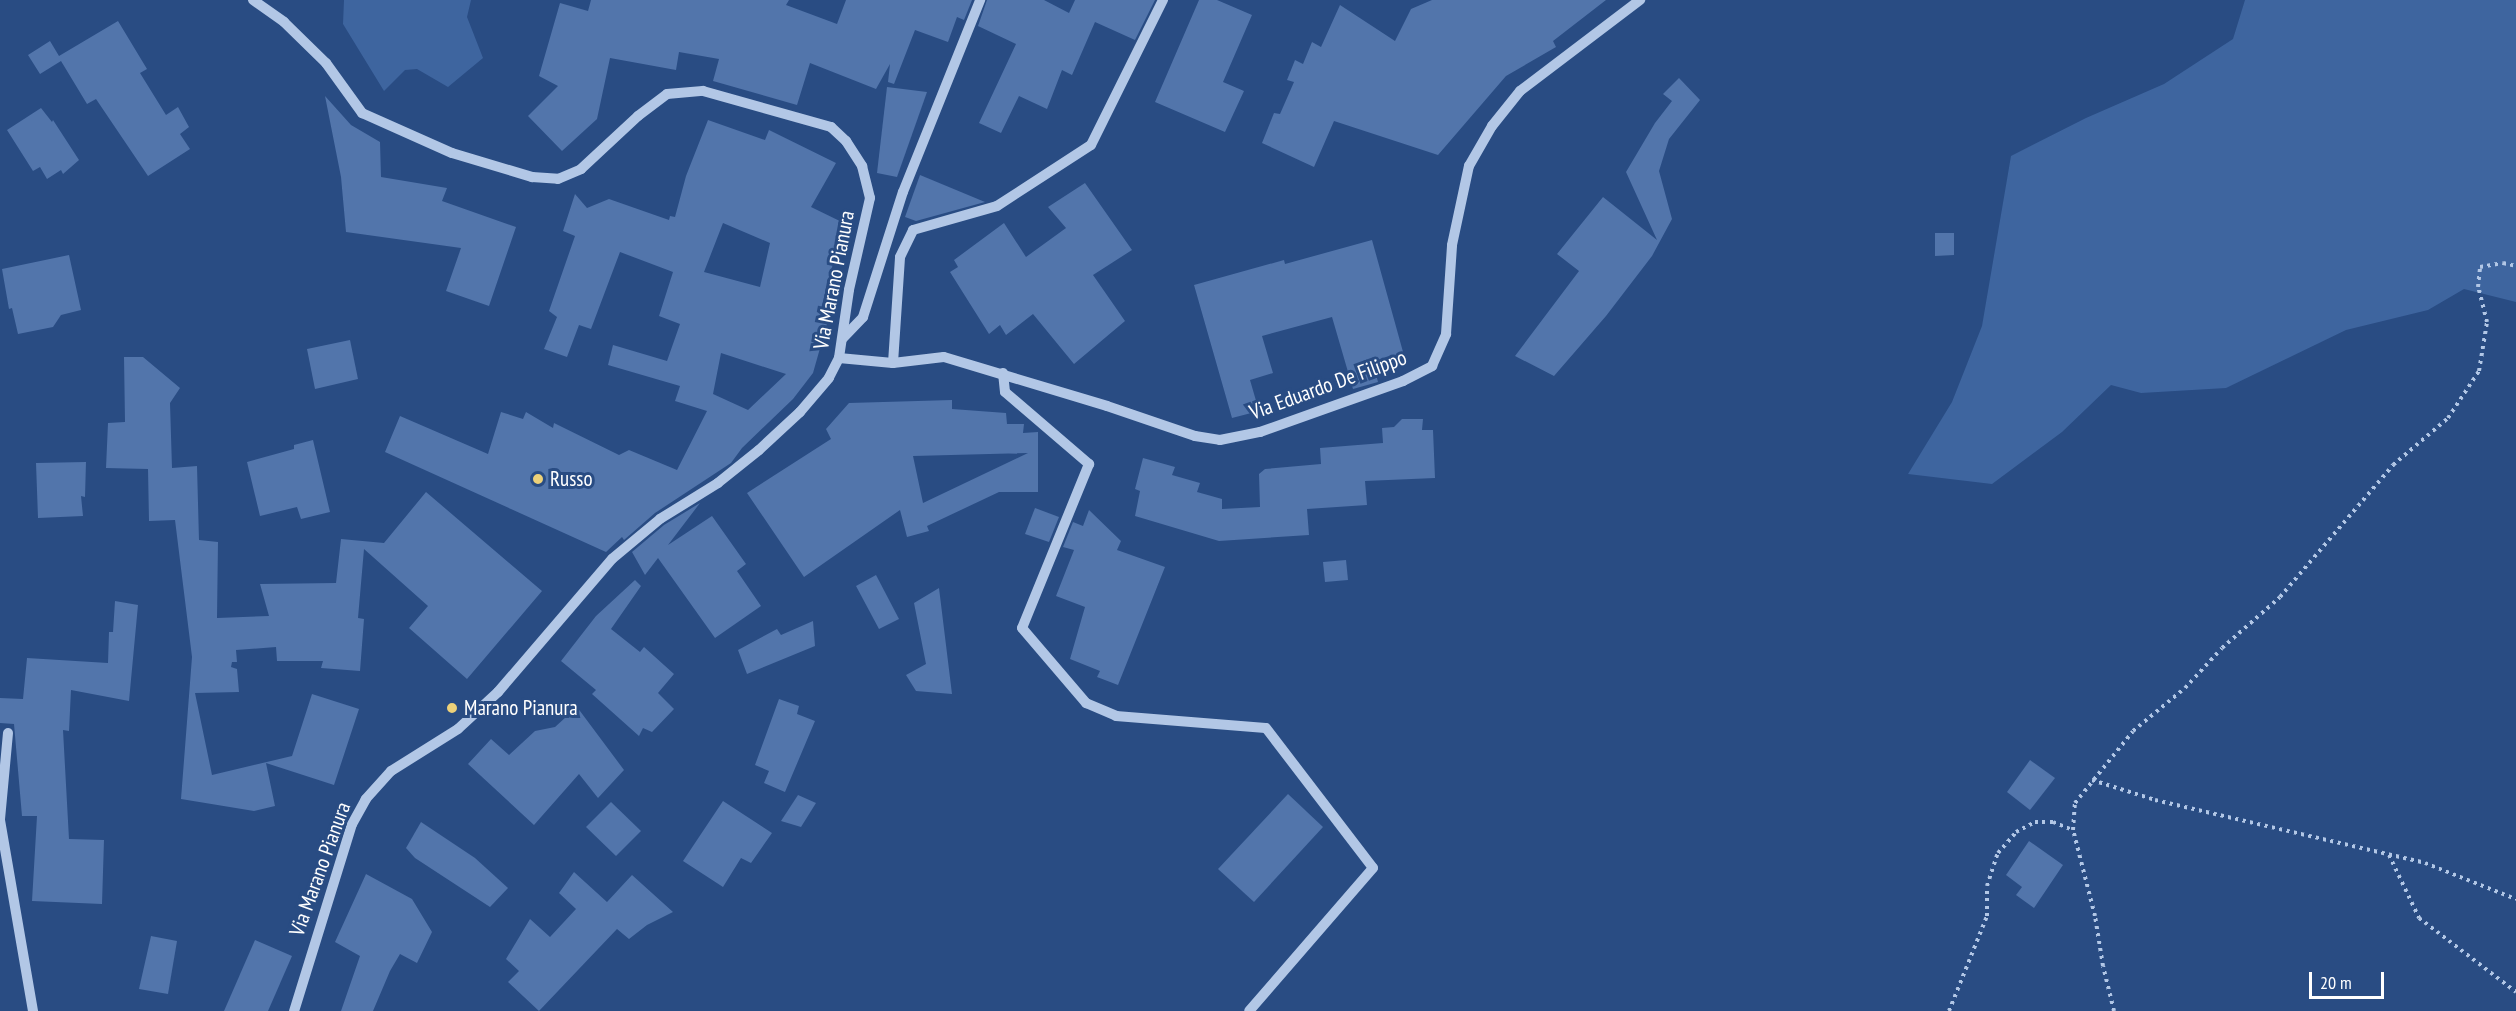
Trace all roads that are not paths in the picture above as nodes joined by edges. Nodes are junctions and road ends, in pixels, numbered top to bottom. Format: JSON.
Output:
{"nodes":[{"id":1,"x":254,"y":0,"type":"edge"},
{"id":2,"x":980,"y":0,"type":"edge"},
{"id":3,"x":1163,"y":0,"type":"edge"},
{"id":4,"x":1640,"y":0,"type":"edge"},
{"id":5,"x":843,"y":338,"type":"junction"},
{"id":6,"x":839,"y":358,"type":"junction"},
{"id":7,"x":893,"y":363,"type":"junction"},
{"id":8,"x":1003,"y":373,"type":"junction"},
{"id":9,"x":8,"y":733,"type":"dead end"},
{"id":10,"x":33,"y":1011,"type":"edge"},
{"id":11,"x":294,"y":1011,"type":"edge"},
{"id":12,"x":1249,"y":1011,"type":"edge"}],
"edges":[{"from":1,"to":5,"type":"street","name":"Via Marano Pianura"},
{"from":2,"to":5,"type":"street"},
{"from":3,"to":7,"type":"street"},
{"from":4,"to":8,"type":"street","name":"Via Eduardo De Filippo"},
{"from":5,"to":6,"type":"street","name":"Via Marano Pianura"},
{"from":6,"to":7,"type":"street","name":"Via Eduardo De Filippo"},
{"from":6,"to":11,"type":"street","name":"Via Marano Pianura"},
{"from":7,"to":8,"type":"street","name":"Via Eduardo De Filippo"},
{"from":8,"to":12,"type":"street"},
{"from":9,"to":10,"type":"street"}]}
